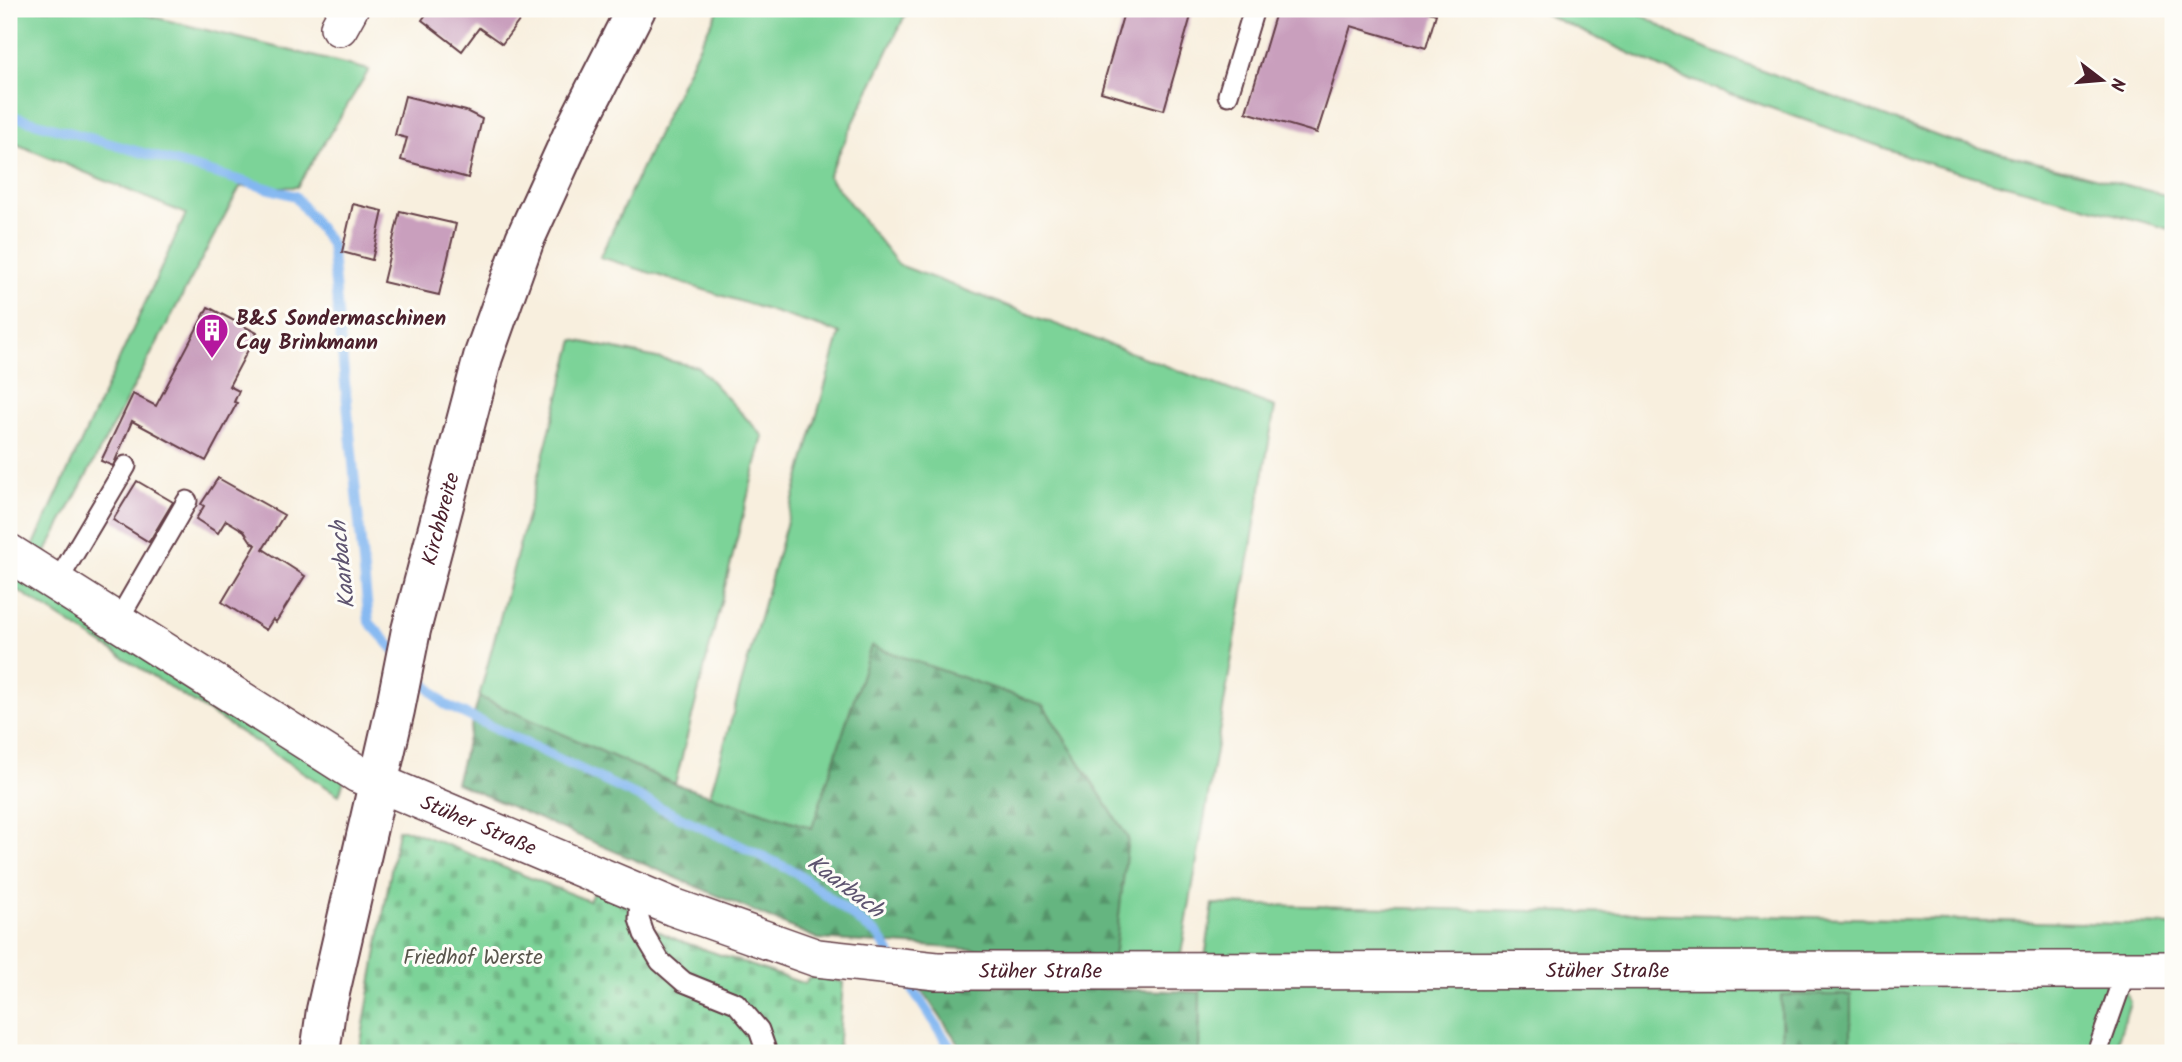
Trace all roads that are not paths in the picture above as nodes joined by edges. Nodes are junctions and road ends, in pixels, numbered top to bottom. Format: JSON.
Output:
{"nodes":[{"id":1,"x":636,"y":9,"type":"edge"},
{"id":2,"x":1254,"y":9,"type":"edge"},
{"id":3,"x":1228,"y":95,"type":"dead end"},
{"id":4,"x":126,"y":466,"type":"dead end"},
{"id":5,"x":187,"y":501,"type":"dead end"},
{"id":6,"x":9,"y":553,"type":"edge"},
{"id":7,"x":56,"y":584,"type":"junction"},
{"id":8,"x":117,"y":622,"type":"junction"},
{"id":9,"x":378,"y":783,"type":"junction"},
{"id":10,"x":640,"y":892,"type":"junction"},
{"id":11,"x":2126,"y":970,"type":"junction"},
{"id":12,"x":2173,"y":970,"type":"edge"},
{"id":13,"x":320,"y":1053,"type":"edge"},
{"id":14,"x":767,"y":1053,"type":"edge"},
{"id":15,"x":2097,"y":1053,"type":"edge"}],
"edges":[{"from":1,"to":9,"type":"street","name":"Kirchbreite"},
{"from":2,"to":3,"type":"lane"},
{"from":4,"to":7,"type":"lane"},
{"from":5,"to":8,"type":"lane"},
{"from":6,"to":7,"type":"street","name":"Stüher Straße"},
{"from":7,"to":8,"type":"street","name":"Stüher Straße"},
{"from":8,"to":9,"type":"street","name":"Stüher Straße"},
{"from":9,"to":10,"type":"street","name":"Stüher Straße"},
{"from":9,"to":13,"type":"street","name":"Kirchbreite"},
{"from":10,"to":11,"type":"street","name":"Stüher Straße"},
{"from":10,"to":14,"type":"lane"},
{"from":11,"to":12,"type":"street","name":"Stüher Straße"},
{"from":11,"to":15,"type":"lane"}]}
